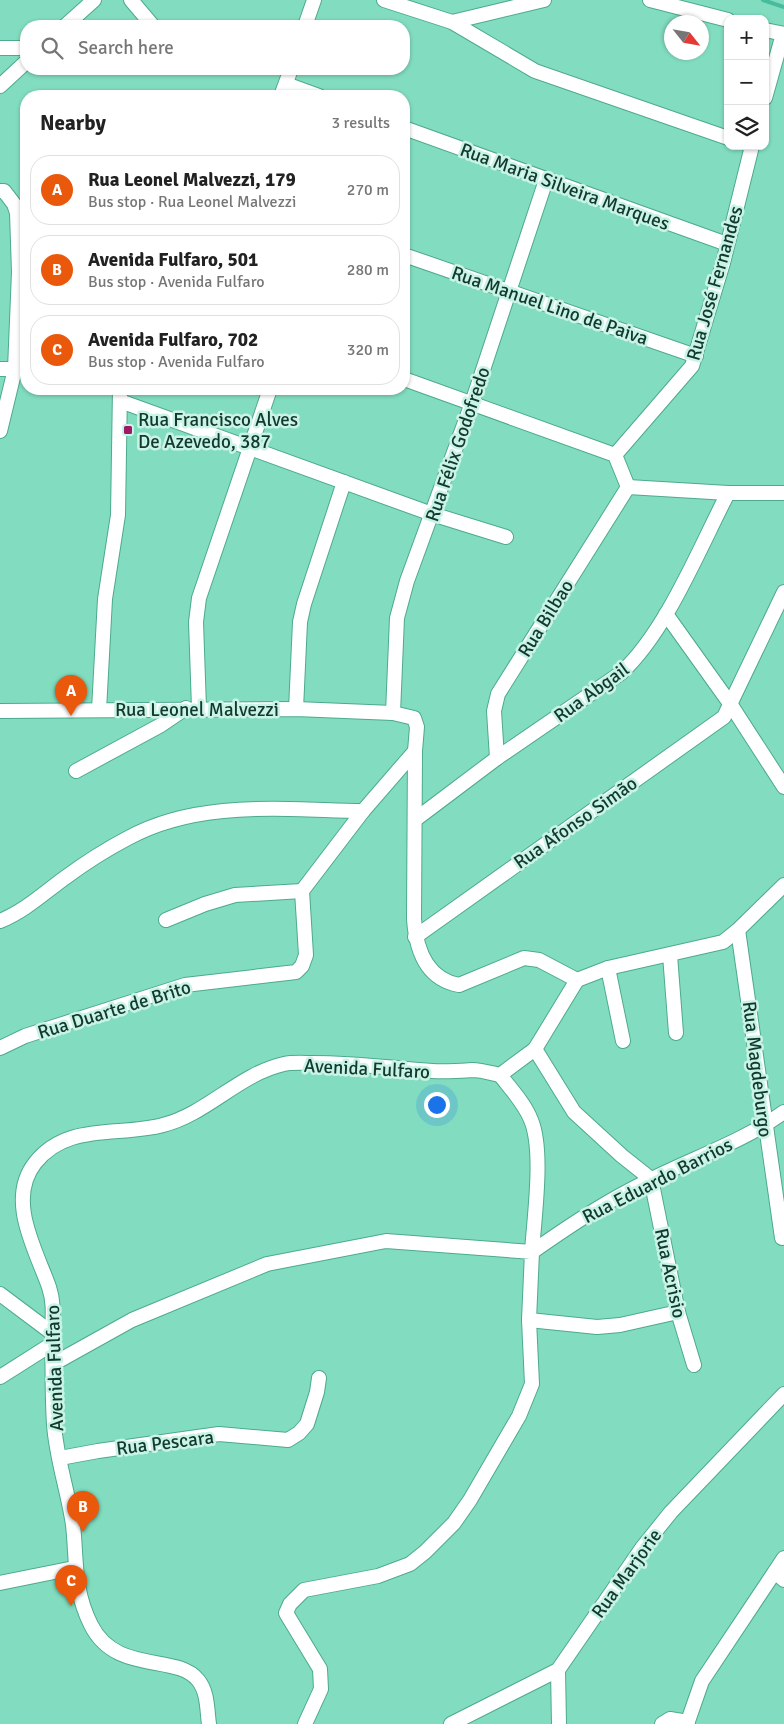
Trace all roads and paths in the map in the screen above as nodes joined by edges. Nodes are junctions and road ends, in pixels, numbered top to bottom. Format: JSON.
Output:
{"nodes":[{"id":1,"x":94,"y":0,"type":"edge"},
{"id":2,"x":131,"y":0,"type":"edge"},
{"id":3,"x":314,"y":0,"type":"edge"},
{"id":4,"x":384,"y":0,"type":"edge"},
{"id":5,"x":544,"y":0,"type":"edge"},
{"id":6,"x":650,"y":0,"type":"edge"},
{"id":7,"x":724,"y":19,"type":"edge"},
{"id":8,"x":72,"y":20,"type":"edge"},
{"id":9,"x":148,"y":20,"type":"edge"},
{"id":10,"x":307,"y":20,"type":"edge"},
{"id":11,"x":452,"y":22,"type":"junction"},
{"id":12,"x":769,"y":31,"type":"edge"},
{"id":13,"x":783,"y":34,"type":"edge"},
{"id":14,"x":0,"y":48,"type":"edge"},
{"id":15,"x":20,"y":48,"type":"edge"},
{"id":16,"x":20,"y":68,"type":"edge"},
{"id":17,"x":289,"y":75,"type":"edge"},
{"id":18,"x":769,"y":84,"type":"edge"},
{"id":19,"x":0,"y":86,"type":"edge"},
{"id":20,"x":283,"y":90,"type":"edge"},
{"id":21,"x":410,"y":130,"type":"edge"},
{"id":22,"x":724,"y":137,"type":"edge"},
{"id":23,"x":751,"y":150,"type":"edge"},
{"id":24,"x":546,"y":180,"type":"junction"},
{"id":25,"x":2,"y":191,"type":"edge"},
{"id":26,"x":727,"y":244,"type":"junction"},
{"id":27,"x":410,"y":257,"type":"edge"},
{"id":28,"x":509,"y":291,"type":"junction"},
{"id":29,"x":696,"y":356,"type":"junction"},
{"id":30,"x":0,"y":369,"type":"edge"},
{"id":31,"x":15,"y":369,"type":"junction"},
{"id":32,"x":410,"y":381,"type":"edge"},
{"id":33,"x":120,"y":395,"type":"edge"},
{"id":34,"x":268,"y":395,"type":"edge"},
{"id":35,"x":472,"y":403,"type":"junction"},
{"id":36,"x":0,"y":431,"type":"edge"},
{"id":37,"x":250,"y":448,"type":"junction"},
{"id":38,"x":615,"y":455,"type":"junction"},
{"id":39,"x":344,"y":482,"type":"junction"},
{"id":40,"x":628,"y":487,"type":"junction"},
{"id":41,"x":728,"y":493,"type":"junction"},
{"id":42,"x":784,"y":493,"type":"edge"},
{"id":43,"x":432,"y":514,"type":"junction"},
{"id":44,"x":506,"y":537,"type":"dead end"},
{"id":45,"x":784,"y":592,"type":"edge"},
{"id":46,"x":666,"y":614,"type":"junction"},
{"id":47,"x":731,"y":705,"type":"junction"},
{"id":48,"x":192,"y":708,"type":"junction"},
{"id":49,"x":296,"y":709,"type":"junction"},
{"id":50,"x":99,"y":710,"type":"junction"},
{"id":51,"x":0,"y":711,"type":"edge"},
{"id":52,"x":393,"y":713,"type":"junction"},
{"id":53,"x":415,"y":752,"type":"junction"},
{"id":54,"x":497,"y":758,"type":"junction"},
{"id":55,"x":76,"y":771,"type":"dead end"},
{"id":56,"x":784,"y":787,"type":"edge"},
{"id":57,"x":363,"y":811,"type":"junction"},
{"id":58,"x":416,"y":819,"type":"junction"},
{"id":59,"x":784,"y":885,"type":"edge"},
{"id":60,"x":302,"y":891,"type":"junction"},
{"id":61,"x":166,"y":920,"type":"dead end"},
{"id":62,"x":0,"y":921,"type":"edge"},
{"id":63,"x":738,"y":930,"type":"junction"},
{"id":64,"x":415,"y":937,"type":"junction"},
{"id":65,"x":670,"y":955,"type":"junction"},
{"id":66,"x":608,"y":968,"type":"junction"},
{"id":67,"x":577,"y":980,"type":"junction"},
{"id":68,"x":676,"y":1033,"type":"dead end"},
{"id":69,"x":623,"y":1040,"type":"dead end"},
{"id":70,"x":0,"y":1048,"type":"edge"},
{"id":71,"x":535,"y":1049,"type":"junction"},
{"id":72,"x":500,"y":1075,"type":"junction"},
{"id":73,"x":784,"y":1112,"type":"edge"},
{"id":74,"x":764,"y":1126,"type":"junction"},
{"id":75,"x":652,"y":1179,"type":"junction"},
{"id":76,"x":782,"y":1212,"type":"edge"},
{"id":77,"x":782,"y":1238,"type":"dead end"},
{"id":78,"x":532,"y":1252,"type":"junction"},
{"id":79,"x":0,"y":1294,"type":"edge"},
{"id":80,"x":678,"y":1312,"type":"junction"},
{"id":81,"x":529,"y":1320,"type":"junction"},
{"id":82,"x":52,"y":1338,"type":"junction"},
{"id":83,"x":53,"y":1364,"type":"junction"},
{"id":84,"x":694,"y":1365,"type":"dead end"},
{"id":85,"x":0,"y":1377,"type":"edge"},
{"id":86,"x":319,"y":1378,"type":"dead end"},
{"id":87,"x":784,"y":1394,"type":"edge"},
{"id":88,"x":60,"y":1458,"type":"junction"},
{"id":89,"x":784,"y":1558,"type":"edge"},
{"id":90,"x":74,"y":1568,"type":"junction"},
{"id":91,"x":779,"y":1576,"type":"edge"},
{"id":92,"x":0,"y":1583,"type":"edge"},
{"id":93,"x":558,"y":1670,"type":"junction"},
{"id":94,"x":688,"y":1723,"type":"edge"},
{"id":95,"x":209,"y":1724,"type":"edge"},
{"id":96,"x":305,"y":1724,"type":"edge"},
{"id":97,"x":451,"y":1724,"type":"edge"},
{"id":98,"x":559,"y":1724,"type":"edge"},
{"id":99,"x":662,"y":1724,"type":"edge"}],
"edges":[{"from":1,"to":8,"type":"street"},
{"from":2,"to":9,"type":"street"},
{"from":3,"to":10,"type":"street"},
{"from":4,"to":11,"type":"street"},
{"from":5,"to":11,"type":"street"},
{"from":6,"to":7,"type":"street"},
{"from":11,"to":22,"type":"street"},
{"from":12,"to":13,"type":"street"},
{"from":13,"to":18,"type":"street"},
{"from":14,"to":15,"type":"street"},
{"from":16,"to":19,"type":"street"},
{"from":17,"to":20,"type":"street"},
{"from":21,"to":24,"type":"street","name":"Rua Maria Silveira Marques"},
{"from":23,"to":26,"type":"street","name":"Rua José Fernandes"},
{"from":24,"to":26,"type":"street","name":"Rua Maria Silveira Marques"},
{"from":24,"to":28,"type":"street","name":"Rua Félix Godofredo"},
{"from":25,"to":31,"type":"street"},
{"from":26,"to":29,"type":"street","name":"Rua José Fernandes"},
{"from":27,"to":28,"type":"street","name":"Rua Manuel Lino de Paiva"},
{"from":28,"to":29,"type":"street","name":"Rua Manuel Lino de Paiva"},
{"from":28,"to":35,"type":"street","name":"Rua Félix Godofredo"},
{"from":29,"to":38,"type":"street","name":"Rua José Fernandes"},
{"from":30,"to":31,"type":"street"},
{"from":31,"to":36,"type":"street"},
{"from":32,"to":35,"type":"street"},
{"from":33,"to":37,"type":"street"},
{"from":33,"to":50,"type":"street"},
{"from":34,"to":37,"type":"street"},
{"from":35,"to":38,"type":"street"},
{"from":35,"to":43,"type":"street","name":"Rua Félix Godofredo"},
{"from":37,"to":39,"type":"street"},
{"from":37,"to":48,"type":"street"},
{"from":38,"to":40,"type":"street"},
{"from":39,"to":43,"type":"street"},
{"from":39,"to":49,"type":"street"},
{"from":40,"to":41,"type":"street"},
{"from":40,"to":54,"type":"street","name":"Rua Bilbao"},
{"from":41,"to":42,"type":"street"},
{"from":41,"to":46,"type":"street","name":"Rua Abgail"},
{"from":43,"to":44,"type":"street"},
{"from":43,"to":52,"type":"street","name":"Rua Félix Godofredo"},
{"from":45,"to":47,"type":"street","name":"Rua Afonso Simão"},
{"from":46,"to":47,"type":"street"},
{"from":46,"to":54,"type":"street","name":"Rua Abgail"},
{"from":47,"to":56,"type":"street"},
{"from":47,"to":64,"type":"street","name":"Rua Afonso Simão"},
{"from":48,"to":49,"type":"street","name":"Rua Leonel Malvezzi"},
{"from":48,"to":50,"type":"street","name":"Rua Leonel Malvezzi"},
{"from":48,"to":55,"type":"street"},
{"from":49,"to":52,"type":"street","name":"Rua Leonel Malvezzi"},
{"from":50,"to":51,"type":"street","name":"Rua Leonel Malvezzi"},
{"from":52,"to":53,"type":"street","name":"Rua Leonel Malvezzi"},
{"from":53,"to":57,"type":"street"},
{"from":53,"to":58,"type":"street"},
{"from":54,"to":58,"type":"street","name":"Rua Abgail"},
{"from":57,"to":60,"type":"street"},
{"from":57,"to":62,"type":"street"},
{"from":58,"to":64,"type":"street"},
{"from":59,"to":63,"type":"street"},
{"from":60,"to":61,"type":"street"},
{"from":60,"to":70,"type":"street","name":"Rua Duarte de Brito"},
{"from":63,"to":65,"type":"street"},
{"from":63,"to":74,"type":"street","name":"Rua Magdeburgo"},
{"from":64,"to":67,"type":"street"},
{"from":65,"to":66,"type":"street"},
{"from":65,"to":68,"type":"street"},
{"from":66,"to":67,"type":"street"},
{"from":66,"to":69,"type":"street"},
{"from":67,"to":71,"type":"street"},
{"from":71,"to":72,"type":"street"},
{"from":71,"to":75,"type":"street"},
{"from":72,"to":78,"type":"street"},
{"from":72,"to":82,"type":"street","name":"Avenida Fulfaro"},
{"from":73,"to":74,"type":"street","name":"Rua Eduardo Barrios"},
{"from":74,"to":75,"type":"street","name":"Rua Eduardo Barrios"},
{"from":74,"to":76,"type":"street","name":"Rua Magdeburgo"},
{"from":75,"to":78,"type":"street","name":"Rua Eduardo Barrios"},
{"from":75,"to":80,"type":"street","name":"Rua Acrisio"},
{"from":76,"to":77,"type":"street","name":"Rua Magdeburgo"},
{"from":78,"to":81,"type":"street"},
{"from":78,"to":83,"type":"street"},
{"from":79,"to":82,"type":"street"},
{"from":80,"to":81,"type":"street"},
{"from":80,"to":84,"type":"street","name":"Rua Acrisio"},
{"from":81,"to":96,"type":"street"},
{"from":82,"to":83,"type":"street","name":"Avenida Fulfaro"},
{"from":82,"to":85,"type":"street"},
{"from":83,"to":88,"type":"street","name":"Avenida Fulfaro"},
{"from":86,"to":88,"type":"street","name":"Rua Pescara"},
{"from":87,"to":93,"type":"street","name":"Rua Marjorie"},
{"from":88,"to":90,"type":"street","name":"Avenida Fulfaro"},
{"from":89,"to":91,"type":"street"},
{"from":90,"to":92,"type":"street"},
{"from":90,"to":95,"type":"street","name":"Avenida Fulfaro"},
{"from":91,"to":94,"type":"street"},
{"from":93,"to":97,"type":"street","name":"Rua Marjorie"},
{"from":93,"to":98,"type":"street"},
{"from":94,"to":99,"type":"street"}]}
